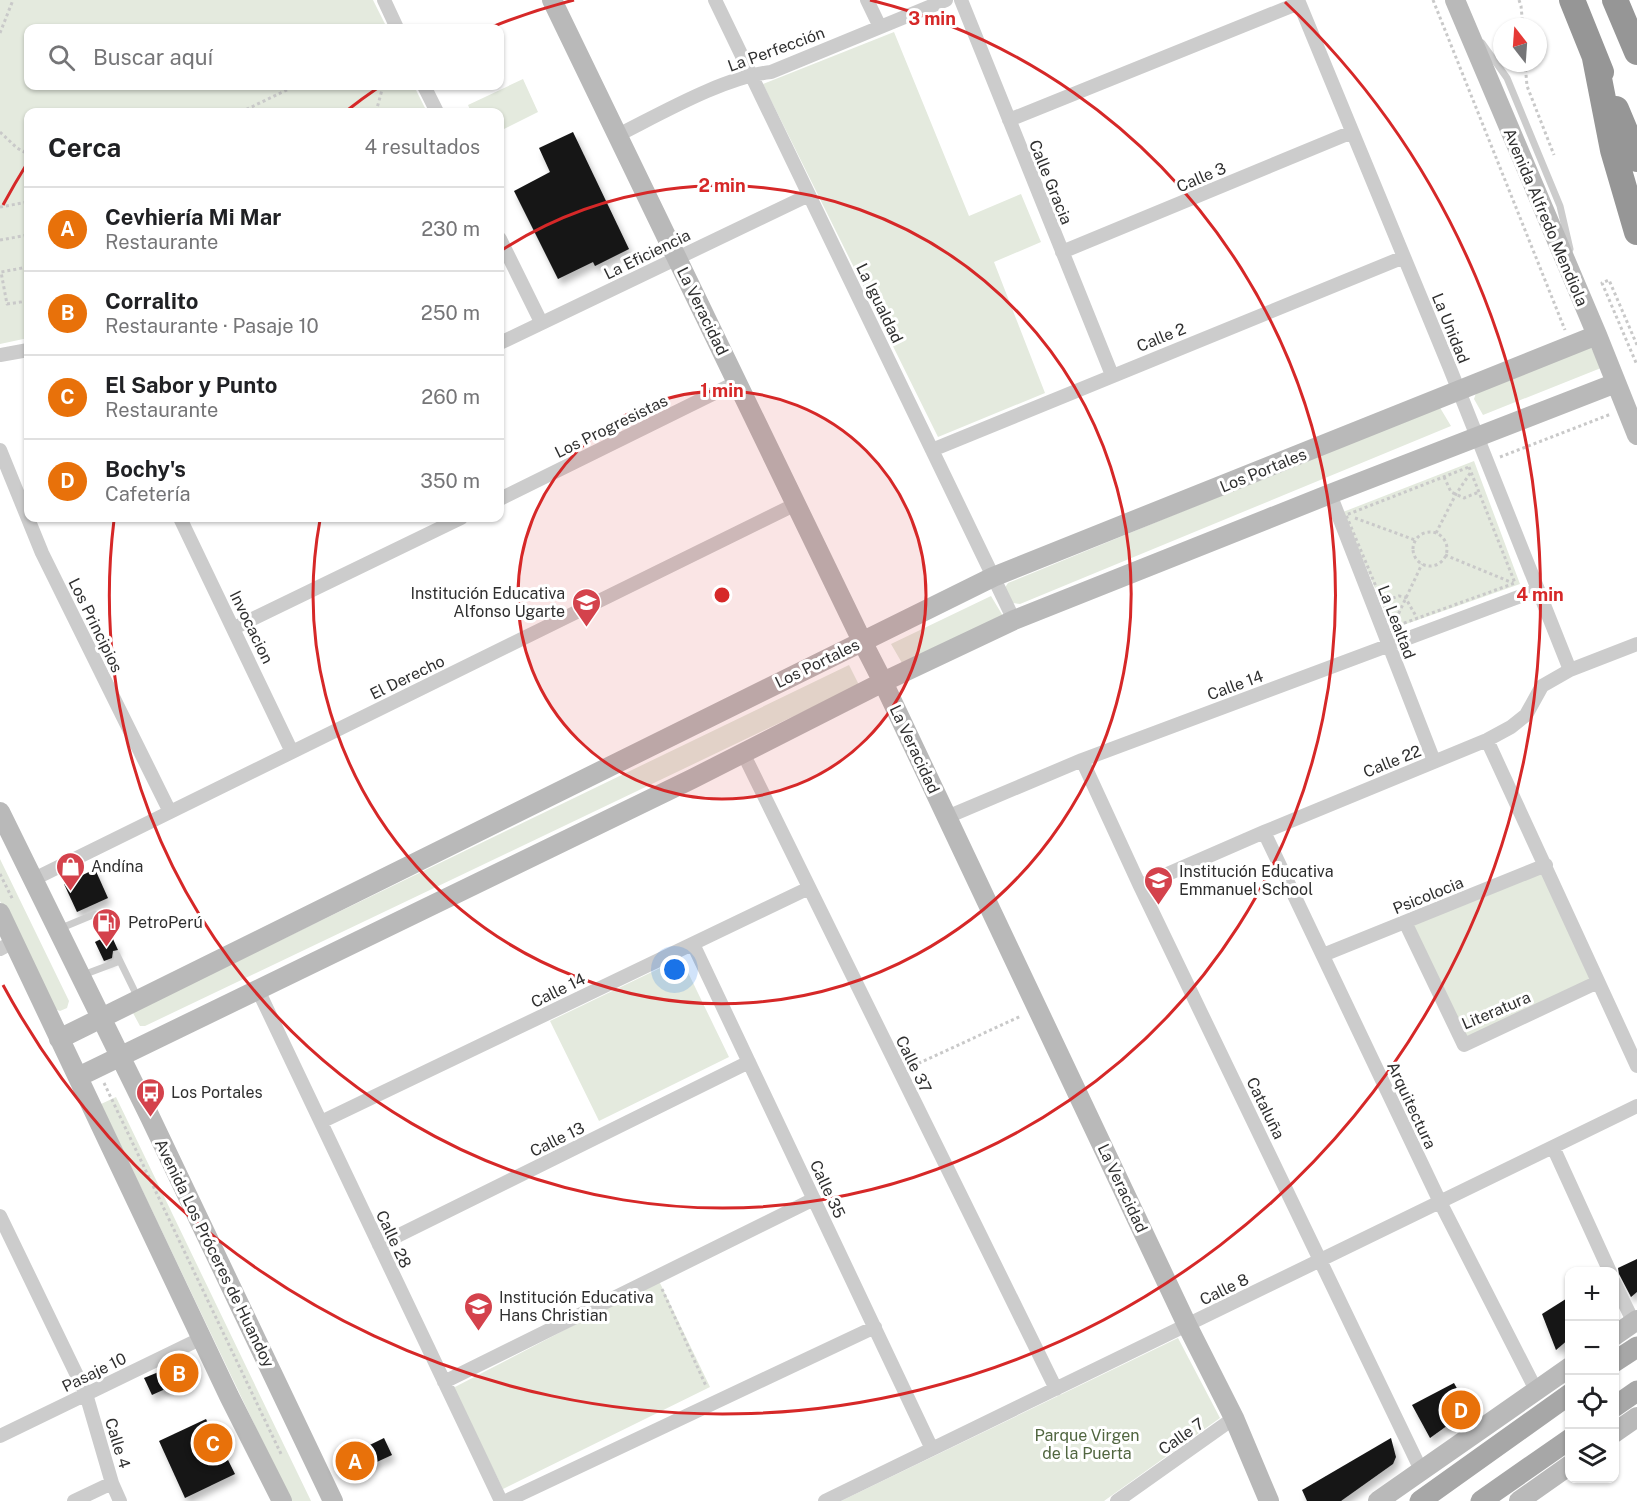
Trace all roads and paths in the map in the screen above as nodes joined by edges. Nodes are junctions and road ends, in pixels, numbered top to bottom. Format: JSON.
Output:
{"nodes":[{"id":1,"x":13,"y":0,"type":"edge"},
{"id":2,"x":384,"y":0,"type":"edge"},
{"id":3,"x":552,"y":0,"type":"edge"},
{"id":4,"x":715,"y":0,"type":"edge"},
{"id":5,"x":867,"y":0,"type":"edge"},
{"id":6,"x":946,"y":0,"type":"edge"},
{"id":7,"x":961,"y":0,"type":"edge"},
{"id":8,"x":1432,"y":0,"type":"edge"},
{"id":9,"x":1519,"y":0,"type":"edge"},
{"id":10,"x":1572,"y":0,"type":"edge"},
{"id":11,"x":1615,"y":0,"type":"edge"},
{"id":12,"x":1298,"y":1,"type":"edge"},
{"id":13,"x":1456,"y":4,"type":"edge"},
{"id":14,"x":1522,"y":18,"type":"edge"},
{"id":15,"x":396,"y":24,"type":"edge"},
{"id":16,"x":880,"y":27,"type":"junction"},
{"id":17,"x":0,"y":33,"type":"edge"},
{"id":18,"x":1637,"y":52,"type":"edge"},
{"id":19,"x":1595,"y":58,"type":"junction"},
{"id":20,"x":751,"y":74,"type":"junction"},
{"id":21,"x":287,"y":90,"type":"edge"},
{"id":22,"x":382,"y":90,"type":"edge"},
{"id":23,"x":426,"y":90,"type":"edge"},
{"id":24,"x":249,"y":108,"type":"edge"},
{"id":25,"x":377,"y":108,"type":"edge"},
{"id":26,"x":435,"y":108,"type":"edge"},
{"id":27,"x":1009,"y":120,"type":"junction"},
{"id":28,"x":0,"y":132,"type":"edge"},
{"id":29,"x":1352,"y":132,"type":"junction"},
{"id":30,"x":618,"y":135,"type":"junction"},
{"id":31,"x":24,"y":152,"type":"edge"},
{"id":32,"x":1637,"y":159,"type":"edge"},
{"id":33,"x":809,"y":195,"type":"junction"},
{"id":34,"x":24,"y":203,"type":"edge"},
{"id":35,"x":0,"y":207,"type":"edge"},
{"id":36,"x":1637,"y":232,"type":"edge"},
{"id":37,"x":24,"y":236,"type":"edge"},
{"id":38,"x":0,"y":240,"type":"edge"},
{"id":39,"x":504,"y":247,"type":"edge"},
{"id":40,"x":1062,"y":252,"type":"junction"},
{"id":41,"x":677,"y":257,"type":"junction"},
{"id":42,"x":1404,"y":257,"type":"junction"},
{"id":43,"x":24,"y":268,"type":"edge"},
{"id":44,"x":2,"y":289,"type":"edge"},
{"id":45,"x":24,"y":302,"type":"edge"},
{"id":46,"x":541,"y":322,"type":"junction"},
{"id":47,"x":1565,"y":330,"type":"dead end"},
{"id":48,"x":1597,"y":335,"type":"junction"},
{"id":49,"x":504,"y":341,"type":"edge"},
{"id":50,"x":1637,"y":345,"type":"edge"},
{"id":51,"x":24,"y":351,"type":"edge"},
{"id":52,"x":0,"y":356,"type":"edge"},
{"id":53,"x":1637,"y":365,"type":"edge"},
{"id":54,"x":1112,"y":375,"type":"junction"},
{"id":55,"x":737,"y":382,"type":"junction"},
{"id":56,"x":1616,"y":383,"type":"junction"},
{"id":57,"x":1459,"y":391,"type":"junction"},
{"id":58,"x":1596,"y":408,"type":"dead end"},
{"id":59,"x":1606,"y":417,"type":"dead end"},
{"id":60,"x":1600,"y":419,"type":"junction"},
{"id":61,"x":1637,"y":435,"type":"edge"},
{"id":62,"x":1476,"y":437,"type":"junction"},
{"id":63,"x":0,"y":450,"type":"edge"},
{"id":64,"x":932,"y":450,"type":"junction"},
{"id":65,"x":1486,"y":463,"type":"junction"},
{"id":66,"x":1471,"y":472,"type":"junction"},
{"id":67,"x":1444,"y":477,"type":"junction"},
{"id":68,"x":1479,"y":492,"type":"junction"},
{"id":69,"x":1330,"y":494,"type":"junction"},
{"id":70,"x":1456,"y":494,"type":"junction"},
{"id":71,"x":504,"y":497,"type":"edge"},
{"id":72,"x":796,"y":504,"type":"junction"},
{"id":73,"x":24,"y":509,"type":"edge"},
{"id":74,"x":1346,"y":515,"type":"junction"},
{"id":75,"x":29,"y":522,"type":"edge"},
{"id":76,"x":182,"y":522,"type":"edge"},
{"id":77,"x":453,"y":522,"type":"edge"},
{"id":78,"x":1436,"y":533,"type":"junction"},
{"id":79,"x":1415,"y":540,"type":"junction"},
{"id":80,"x":1445,"y":555,"type":"junction"},
{"id":81,"x":1422,"y":564,"type":"junction"},
{"id":82,"x":993,"y":577,"type":"junction"},
{"id":83,"x":1515,"y":584,"type":"junction"},
{"id":84,"x":1537,"y":590,"type":"junction"},
{"id":85,"x":1406,"y":597,"type":"junction"},
{"id":86,"x":1382,"y":601,"type":"junction"},
{"id":87,"x":1417,"y":618,"type":"junction"},
{"id":88,"x":1014,"y":620,"type":"junction"},
{"id":89,"x":1393,"y":627,"type":"junction"},
{"id":90,"x":234,"y":628,"type":"junction"},
{"id":91,"x":862,"y":641,"type":"junction"},
{"id":92,"x":1637,"y":644,"type":"edge"},
{"id":93,"x":1389,"y":646,"type":"junction"},
{"id":94,"x":1570,"y":670,"type":"junction"},
{"id":95,"x":883,"y":682,"type":"junction"},
{"id":96,"x":1487,"y":740,"type":"junction"},
{"id":97,"x":292,"y":752,"type":"junction"},
{"id":98,"x":743,"y":753,"type":"junction"},
{"id":99,"x":1082,"y":760,"type":"junction"},
{"id":100,"x":1434,"y":761,"type":"junction"},
{"id":101,"x":0,"y":812,"type":"edge"},
{"id":102,"x":170,"y":812,"type":"junction"},
{"id":103,"x":946,"y":817,"type":"junction"},
{"id":104,"x":1264,"y":832,"type":"junction"},
{"id":105,"x":1546,"y":865,"type":"junction"},
{"id":106,"x":0,"y":874,"type":"edge"},
{"id":107,"x":32,"y":880,"type":"junction"},
{"id":108,"x":1140,"y":886,"type":"junction"},
{"id":109,"x":809,"y":888,"type":"junction"},
{"id":110,"x":8,"y":910,"type":"edge"},
{"id":111,"x":1405,"y":922,"type":"junction"},
{"id":112,"x":57,"y":929,"type":"junction"},
{"id":113,"x":108,"y":936,"type":"dead end"},
{"id":114,"x":693,"y":944,"type":"junction"},
{"id":115,"x":7,"y":945,"type":"edge"},
{"id":116,"x":1323,"y":955,"type":"junction"},
{"id":117,"x":80,"y":975,"type":"junction"},
{"id":118,"x":1598,"y":982,"type":"junction"},
{"id":119,"x":258,"y":990,"type":"junction"},
{"id":120,"x":139,"y":1000,"type":"junction"},
{"id":121,"x":1037,"y":1008,"type":"junction"},
{"id":122,"x":101,"y":1018,"type":"junction"},
{"id":123,"x":59,"y":1039,"type":"junction"},
{"id":124,"x":119,"y":1056,"type":"junction"},
{"id":125,"x":749,"y":1062,"type":"junction"},
{"id":126,"x":1637,"y":1066,"type":"edge"},
{"id":127,"x":96,"y":1067,"type":"junction"},
{"id":128,"x":900,"y":1072,"type":"junction"},
{"id":129,"x":78,"y":1077,"type":"junction"},
{"id":130,"x":1637,"y":1106,"type":"edge"},
{"id":131,"x":321,"y":1122,"type":"junction"},
{"id":132,"x":1552,"y":1148,"type":"junction"},
{"id":133,"x":814,"y":1199,"type":"junction"},
{"id":134,"x":1440,"y":1202,"type":"junction"},
{"id":135,"x":0,"y":1216,"type":"edge"},
{"id":136,"x":379,"y":1245,"type":"junction"},
{"id":137,"x":1322,"y":1260,"type":"junction"},
{"id":138,"x":1608,"y":1267,"type":"edge"},
{"id":139,"x":660,"y":1285,"type":"dead end"},
{"id":140,"x":1619,"y":1292,"type":"edge"},
{"id":141,"x":1635,"y":1322,"type":"edge"},
{"id":142,"x":1188,"y":1325,"type":"junction"},
{"id":143,"x":875,"y":1328,"type":"junction"},
{"id":144,"x":1619,"y":1333,"type":"edge"},
{"id":145,"x":202,"y":1338,"type":"junction"},
{"id":146,"x":1637,"y":1347,"type":"edge"},
{"id":147,"x":1619,"y":1359,"type":"edge"},
{"id":148,"x":1565,"y":1370,"type":"edge"},
{"id":149,"x":444,"y":1382,"type":"junction"},
{"id":150,"x":706,"y":1386,"type":"dead end"},
{"id":151,"x":1056,"y":1389,"type":"junction"},
{"id":152,"x":1536,"y":1390,"type":"junction"},
{"id":153,"x":1637,"y":1391,"type":"edge"},
{"id":154,"x":86,"y":1394,"type":"junction"},
{"id":155,"x":1565,"y":1397,"type":"edge"},
{"id":156,"x":1619,"y":1404,"type":"edge"},
{"id":157,"x":1234,"y":1418,"type":"junction"},
{"id":158,"x":1637,"y":1418,"type":"edge"},
{"id":159,"x":1619,"y":1431,"type":"edge"},
{"id":160,"x":0,"y":1436,"type":"edge"},
{"id":161,"x":1565,"y":1441,"type":"edge"},
{"id":162,"x":932,"y":1449,"type":"junction"},
{"id":163,"x":283,"y":1459,"type":"dead end"},
{"id":164,"x":1565,"y":1469,"type":"edge"},
{"id":165,"x":1421,"y":1470,"type":"junction"},
{"id":166,"x":112,"y":1483,"type":"junction"},
{"id":167,"x":74,"y":1501,"type":"edge"},
{"id":168,"x":120,"y":1501,"type":"edge"},
{"id":169,"x":282,"y":1501,"type":"edge"},
{"id":170,"x":333,"y":1501,"type":"edge"},
{"id":171,"x":501,"y":1501,"type":"edge"},
{"id":172,"x":506,"y":1501,"type":"edge"},
{"id":173,"x":825,"y":1501,"type":"edge"},
{"id":174,"x":1117,"y":1501,"type":"edge"},
{"id":175,"x":1269,"y":1501,"type":"edge"},
{"id":176,"x":1378,"y":1501,"type":"edge"},
{"id":177,"x":1420,"y":1501,"type":"edge"},
{"id":178,"x":1481,"y":1501,"type":"edge"},
{"id":179,"x":1520,"y":1501,"type":"edge"}],
"edges":[{"from":1,"to":17,"type":"path"},
{"from":2,"to":15,"type":"street"},
{"from":3,"to":30,"type":"street","name":"La Veracidad"},
{"from":4,"to":20,"type":"street","name":"La Igualdad"},
{"from":5,"to":16,"type":"street"},
{"from":6,"to":16,"type":"street","name":"La Perfección"},
{"from":7,"to":27,"type":"street","name":"Calle Gracia"},
{"from":8,"to":47,"type":"path"},
{"from":9,"to":14,"type":"path"},
{"from":10,"to":19,"type":"highway"},
{"from":11,"to":18,"type":"highway"},
{"from":12,"to":27,"type":"street"},
{"from":12,"to":29,"type":"street","name":"La Unidad"},
{"from":13,"to":48,"type":"street","name":"Avenida Alfredo Mendiola"},
{"from":16,"to":20,"type":"street","name":"La Perfección"},
{"from":19,"to":32,"type":"highway"},
{"from":19,"to":36,"type":"highway"},
{"from":20,"to":30,"type":"street","name":"La Perfección"},
{"from":20,"to":33,"type":"street","name":"La Igualdad"},
{"from":21,"to":24,"type":"path"},
{"from":22,"to":25,"type":"path"},
{"from":23,"to":26,"type":"street"},
{"from":27,"to":40,"type":"street","name":"Calle Gracia"},
{"from":28,"to":31,"type":"path"},
{"from":29,"to":40,"type":"street","name":"Calle 3"},
{"from":29,"to":42,"type":"street","name":"La Unidad"},
{"from":30,"to":41,"type":"street","name":"La Veracidad"},
{"from":33,"to":41,"type":"street","name":"La Eficiencia"},
{"from":33,"to":64,"type":"street","name":"La Igualdad"},
{"from":34,"to":35,"type":"path"},
{"from":37,"to":38,"type":"path"},
{"from":39,"to":46,"type":"street"},
{"from":40,"to":54,"type":"street","name":"Calle Gracia"},
{"from":41,"to":46,"type":"street","name":"La Eficiencia"},
{"from":41,"to":55,"type":"street","name":"La Veracidad"},
{"from":42,"to":54,"type":"street","name":"Calle 2"},
{"from":42,"to":57,"type":"street","name":"La Unidad"},
{"from":43,"to":44,"type":"path"},
{"from":44,"to":45,"type":"path"},
{"from":46,"to":49,"type":"street","name":"La Eficiencia"},
{"from":48,"to":56,"type":"street","name":"Avenida Alfredo Mendiola"},
{"from":48,"to":57,"type":"street","name":"Los Portales"},
{"from":50,"to":53,"type":"path"},
{"from":51,"to":52,"type":"street"},
{"from":54,"to":64,"type":"street","name":"Calle 2"},
{"from":55,"to":71,"type":"street","name":"Los Progresistas"},
{"from":55,"to":72,"type":"street","name":"La Veracidad"},
{"from":56,"to":61,"type":"street","name":"Avenida Alfredo Mendiola"},
{"from":56,"to":62,"type":"street"},
{"from":57,"to":62,"type":"street","name":"La Unidad"},
{"from":57,"to":82,"type":"street","name":"Los Portales"},
{"from":58,"to":60,"type":"path"},
{"from":59,"to":60,"type":"path"},
{"from":60,"to":65,"type":"path"},
{"from":62,"to":65,"type":"street","name":"La Unidad"},
{"from":62,"to":69,"type":"street"},
{"from":63,"to":73,"type":"street","name":"Los Principios"},
{"from":64,"to":82,"type":"street","name":"La Igualdad"},
{"from":65,"to":84,"type":"street","name":"La Unidad"},
{"from":66,"to":67,"type":"path"},
{"from":66,"to":68,"type":"path"},
{"from":66,"to":70,"type":"path"},
{"from":67,"to":70,"type":"path"},
{"from":67,"to":74,"type":"path"},
{"from":68,"to":70,"type":"path"},
{"from":68,"to":83,"type":"path"},
{"from":69,"to":88,"type":"street"},
{"from":69,"to":93,"type":"street","name":"La Lealtad"},
{"from":70,"to":78,"type":"path"},
{"from":72,"to":91,"type":"street","name":"La Veracidad"},
{"from":72,"to":97,"type":"street","name":"El Derecho"},
{"from":74,"to":79,"type":"path"},
{"from":74,"to":86,"type":"path"},
{"from":75,"to":102,"type":"street","name":"Los Principios"},
{"from":76,"to":90,"type":"street","name":"Invocacion"},
{"from":77,"to":90,"type":"street"},
{"from":78,"to":79,"type":"path"},
{"from":78,"to":80,"type":"path"},
{"from":79,"to":81,"type":"path"},
{"from":80,"to":81,"type":"path"},
{"from":80,"to":83,"type":"path"},
{"from":81,"to":85,"type":"path"},
{"from":82,"to":88,"type":"street","name":"La Igualdad"},
{"from":82,"to":91,"type":"street","name":"Los Portales"},
{"from":83,"to":87,"type":"path"},
{"from":84,"to":93,"type":"street","name":"Calle 14"},
{"from":84,"to":94,"type":"street","name":"La Unidad"},
{"from":85,"to":86,"type":"path"},
{"from":85,"to":87,"type":"path"},
{"from":85,"to":89,"type":"path"},
{"from":86,"to":89,"type":"path"},
{"from":87,"to":89,"type":"path"},
{"from":88,"to":95,"type":"street"},
{"from":90,"to":97,"type":"street","name":"Invocacion"},
{"from":91,"to":95,"type":"street","name":"La Veracidad"},
{"from":91,"to":120,"type":"street","name":"Los Portales"},
{"from":92,"to":94,"type":"street","name":"Calle 22"},
{"from":93,"to":99,"type":"street","name":"Calle 14"},
{"from":93,"to":100,"type":"street","name":"La Lealtad"},
{"from":94,"to":96,"type":"street","name":"Calle 22"},
{"from":95,"to":98,"type":"street"},
{"from":95,"to":103,"type":"street","name":"La Veracidad"},
{"from":96,"to":100,"type":"street","name":"Calle 22"},
{"from":96,"to":105,"type":"street"},
{"from":97,"to":102,"type":"street","name":"El Derecho"},
{"from":98,"to":109,"type":"street","name":"Calle 37"},
{"from":98,"to":119,"type":"street"},
{"from":99,"to":103,"type":"street","name":"Calle 14"},
{"from":99,"to":108,"type":"street","name":"Cataluña"},
{"from":100,"to":104,"type":"street","name":"Calle 22"},
{"from":101,"to":107,"type":"street","name":"Avenida Los Próceres de Huandoy"},
{"from":102,"to":107,"type":"street","name":"El Derecho"},
{"from":103,"to":121,"type":"street","name":"La Veracidad"},
{"from":104,"to":108,"type":"street","name":"Calle 22"},
{"from":104,"to":116,"type":"street","name":"Arquitectura"},
{"from":105,"to":111,"type":"street","name":"Psicolocia"},
{"from":105,"to":118,"type":"street"},
{"from":106,"to":110,"type":"path"},
{"from":107,"to":112,"type":"street","name":"Avenida Los Próceres de Huandoy"},
{"from":108,"to":137,"type":"street","name":"Cataluña"},
{"from":109,"to":114,"type":"street","name":"Calle 14"},
{"from":109,"to":128,"type":"street","name":"Calle 37"},
{"from":110,"to":115,"type":"street"},
{"from":111,"to":116,"type":"street","name":"Psicolocia"},
{"from":111,"to":118,"type":"street","name":"Literatura"},
{"from":112,"to":113,"type":"lane"},
{"from":112,"to":117,"type":"street","name":"Avenida Los Próceres de Huandoy"},
{"from":114,"to":125,"type":"street","name":"Calle 35"},
{"from":114,"to":131,"type":"street","name":"Calle 14"},
{"from":115,"to":123,"type":"street"},
{"from":116,"to":134,"type":"street","name":"Arquitectura"},
{"from":117,"to":120,"type":"lane"},
{"from":117,"to":122,"type":"street","name":"Avenida Los Próceres de Huandoy"},
{"from":118,"to":126,"type":"street"},
{"from":119,"to":124,"type":"street"},
{"from":119,"to":131,"type":"street","name":"Calle 28"},
{"from":120,"to":122,"type":"street","name":"Los Portales"},
{"from":121,"to":128,"type":"path"},
{"from":121,"to":142,"type":"street","name":"La Veracidad"},
{"from":122,"to":123,"type":"street","name":"Los Portales"},
{"from":122,"to":124,"type":"street","name":"Avenida Los Próceres de Huandoy"},
{"from":123,"to":129,"type":"street"},
{"from":124,"to":127,"type":"street"},
{"from":124,"to":170,"type":"street","name":"Avenida Los Próceres de Huandoy"},
{"from":125,"to":133,"type":"street","name":"Calle 35"},
{"from":125,"to":136,"type":"street","name":"Calle 13"},
{"from":127,"to":129,"type":"street"},
{"from":127,"to":163,"type":"path"},
{"from":128,"to":151,"type":"street","name":"Calle 37"},
{"from":129,"to":145,"type":"street"},
{"from":130,"to":132,"type":"street","name":"Calle 8"},
{"from":131,"to":136,"type":"street","name":"Calle 28"},
{"from":132,"to":134,"type":"street","name":"Calle 8"},
{"from":132,"to":138,"type":"street"},
{"from":133,"to":143,"type":"street","name":"Calle 35"},
{"from":133,"to":149,"type":"street"},
{"from":134,"to":137,"type":"street","name":"Calle 8"},
{"from":134,"to":152,"type":"street","name":"Arquitectura"},
{"from":135,"to":154,"type":"street","name":"Calle 4"},
{"from":136,"to":149,"type":"street","name":"Calle 28"},
{"from":137,"to":142,"type":"street","name":"Calle 8"},
{"from":137,"to":165,"type":"street","name":"Cataluña"},
{"from":139,"to":150,"type":"path"},
{"from":140,"to":141,"type":"street"},
{"from":141,"to":144,"type":"street"},
{"from":142,"to":151,"type":"street","name":"Calle 8"},
{"from":142,"to":157,"type":"street","name":"La Veracidad"},
{"from":143,"to":162,"type":"street","name":"Calle 35"},
{"from":143,"to":172,"type":"street"},
{"from":145,"to":154,"type":"street","name":"Pasaje 10"},
{"from":145,"to":169,"type":"street"},
{"from":146,"to":147,"type":"main road"},
{"from":148,"to":152,"type":"street"},
{"from":149,"to":171,"type":"street","name":"Calle 28"},
{"from":151,"to":162,"type":"street","name":"Calle 8"},
{"from":152,"to":165,"type":"street"},
{"from":153,"to":156,"type":"main road"},
{"from":154,"to":160,"type":"street","name":"Pasaje 10"},
{"from":154,"to":166,"type":"street","name":"Calle 4"},
{"from":155,"to":177,"type":"main road"},
{"from":157,"to":174,"type":"street","name":"Calle 7"},
{"from":157,"to":175,"type":"street","name":"La Veracidad"},
{"from":158,"to":159,"type":"street"},
{"from":161,"to":178,"type":"main road"},
{"from":162,"to":173,"type":"street","name":"Calle 8"},
{"from":164,"to":179,"type":"street"},
{"from":165,"to":176,"type":"street"},
{"from":166,"to":167,"type":"street"},
{"from":166,"to":168,"type":"street","name":"Calle 4"}]}
